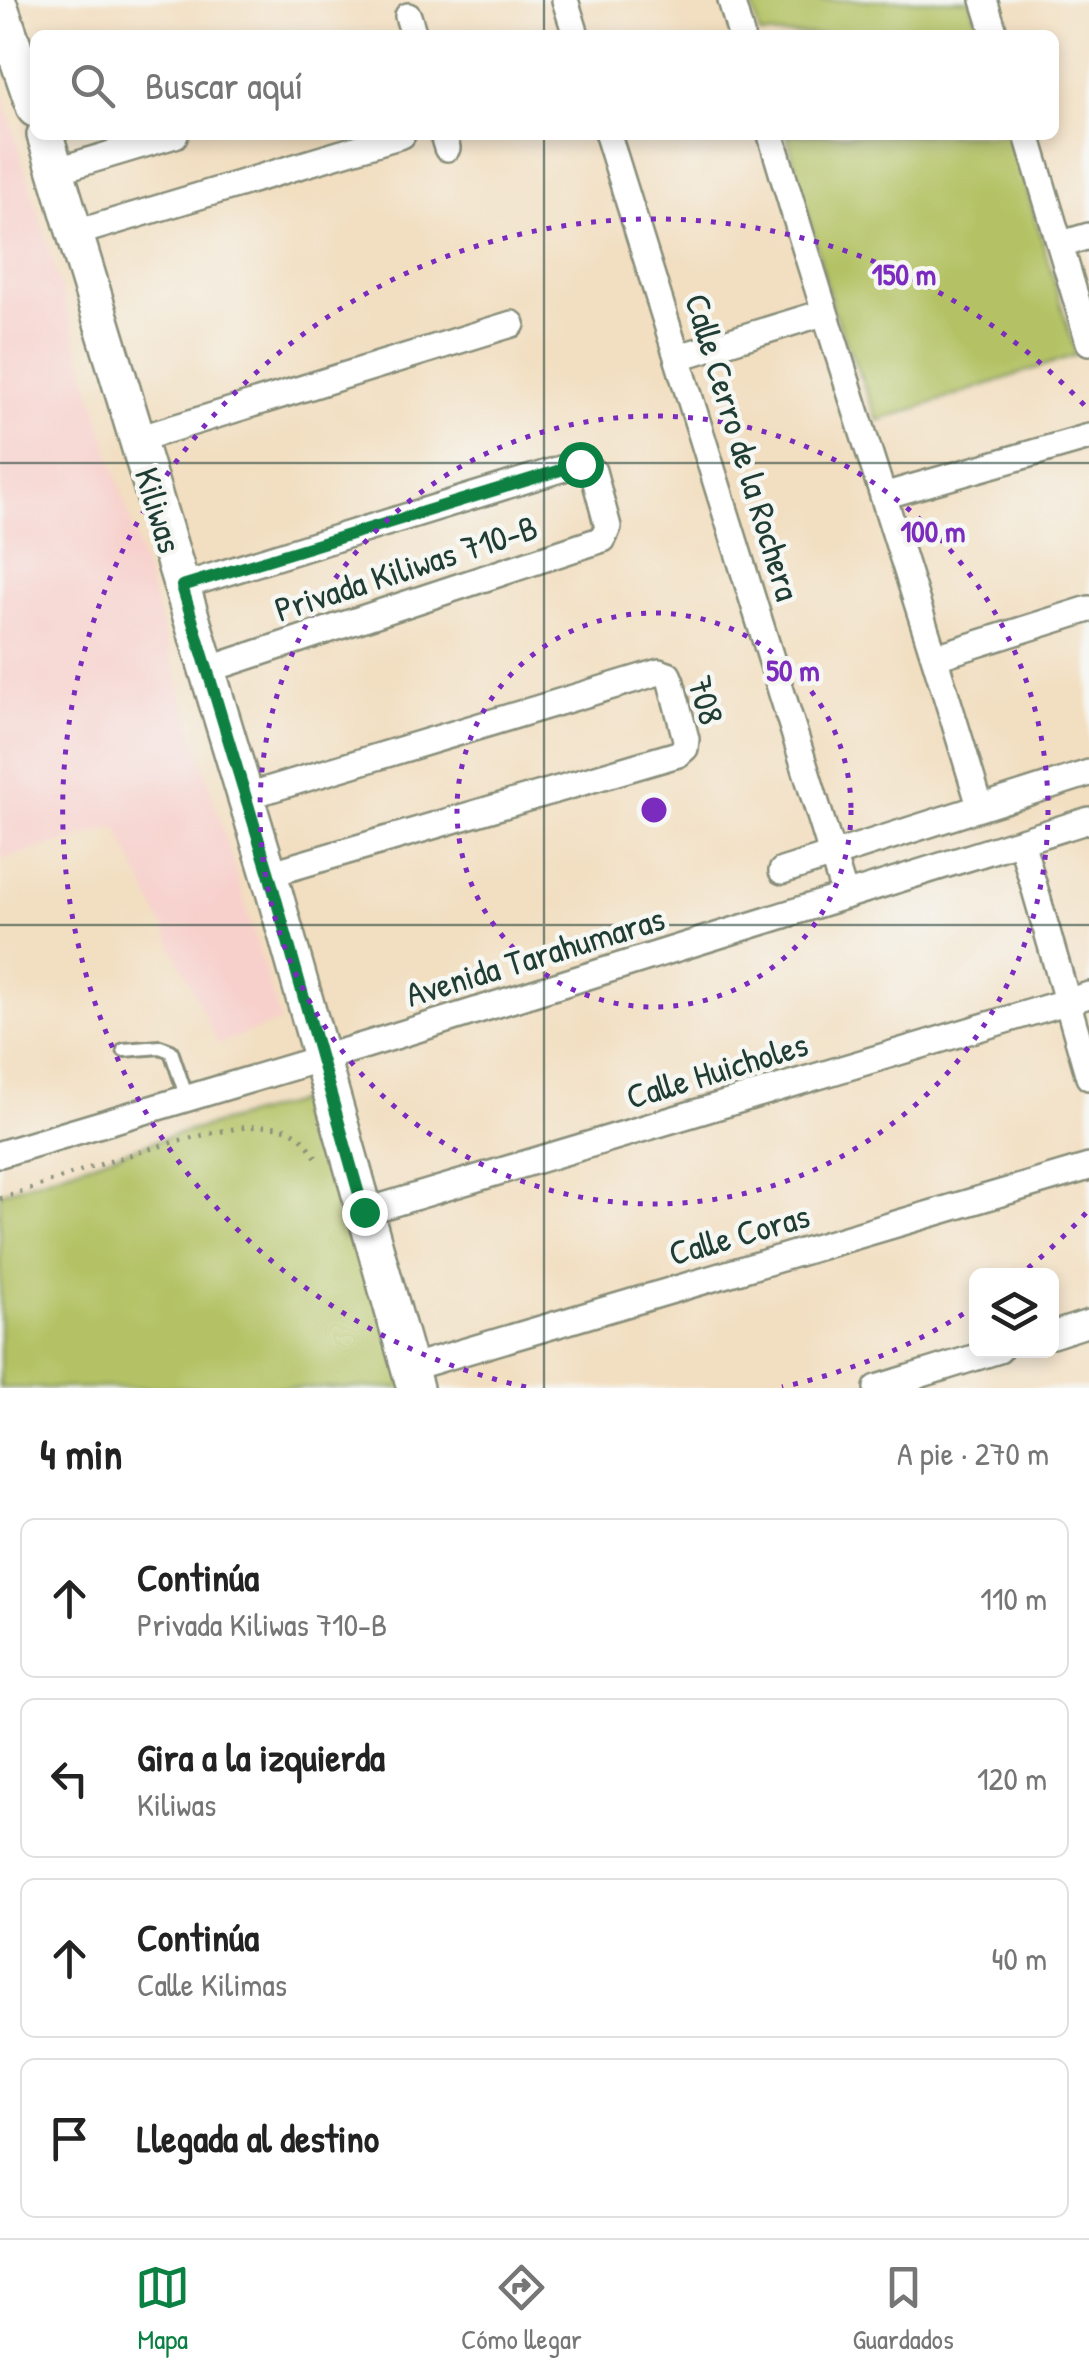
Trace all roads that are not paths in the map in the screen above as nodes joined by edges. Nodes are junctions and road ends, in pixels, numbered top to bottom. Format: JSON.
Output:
{"nodes":[{"id":1,"x":565,"y":0,"type":"edge"},
{"id":2,"x":731,"y":0,"type":"edge"},
{"id":3,"x":984,"y":0,"type":"edge"},
{"id":4,"x":0,"y":7,"type":"edge"},
{"id":5,"x":574,"y":30,"type":"edge"},
{"id":6,"x":740,"y":30,"type":"edge"},
{"id":7,"x":993,"y":30,"type":"edge"},
{"id":8,"x":30,"y":94,"type":"edge"},
{"id":9,"x":46,"y":140,"type":"edge"},
{"id":10,"x":158,"y":140,"type":"edge"},
{"id":11,"x":385,"y":140,"type":"edge"},
{"id":12,"x":610,"y":140,"type":"edge"},
{"id":13,"x":772,"y":140,"type":"edge"},
{"id":14,"x":1029,"y":140,"type":"edge"},
{"id":15,"x":58,"y":170,"type":"junction"},
{"id":16,"x":76,"y":233,"type":"junction"},
{"id":17,"x":1089,"y":236,"type":"edge"},
{"id":18,"x":1062,"y":244,"type":"junction"},
{"id":19,"x":823,"y":313,"type":"junction"},
{"id":20,"x":512,"y":324,"type":"dead end"},
{"id":21,"x":1089,"y":342,"type":"edge"},
{"id":22,"x":679,"y":357,"type":"junction"},
{"id":23,"x":1089,"y":437,"type":"edge"},
{"id":24,"x":138,"y":438,"type":"junction"},
{"id":25,"x":883,"y":496,"type":"junction"},
{"id":26,"x":182,"y":586,"type":"junction"},
{"id":27,"x":1089,"y":609,"type":"edge"},
{"id":28,"x":936,"y":657,"type":"junction"},
{"id":29,"x":206,"y":670,"type":"junction"},
{"id":30,"x":1089,"y":774,"type":"edge"},
{"id":31,"x":244,"y":797,"type":"junction"},
{"id":32,"x":980,"y":806,"type":"junction"},
{"id":33,"x":1089,"y":820,"type":"edge"},
{"id":34,"x":1021,"y":842,"type":"junction"},
{"id":35,"x":833,"y":856,"type":"junction"},
{"id":36,"x":782,"y":871,"type":"dead end"},
{"id":37,"x":269,"y":874,"type":"junction"},
{"id":38,"x":845,"y":896,"type":"junction"},
{"id":39,"x":1078,"y":999,"type":"edge"},
{"id":40,"x":124,"y":1050,"type":"dead end"},
{"id":41,"x":320,"y":1059,"type":"junction"},
{"id":42,"x":1089,"y":1077,"type":"edge"},
{"id":43,"x":188,"y":1098,"type":"junction"},
{"id":44,"x":0,"y":1152,"type":"edge"},
{"id":45,"x":1089,"y":1167,"type":"edge"},
{"id":46,"x":364,"y":1212,"type":"junction"},
{"id":47,"x":1089,"y":1323,"type":"edge"},
{"id":48,"x":1059,"y":1332,"type":"edge"},
{"id":49,"x":974,"y":1358,"type":"edge"},
{"id":50,"x":412,"y":1378,"type":"edge"},
{"id":51,"x":876,"y":1388,"type":"edge"}],
"edges":[{"from":1,"to":5,"type":"street"},
{"from":2,"to":6,"type":"street"},
{"from":3,"to":7,"type":"street"},
{"from":4,"to":8,"type":"street"},
{"from":9,"to":15,"type":"street","name":"Kiliwas"},
{"from":10,"to":15,"type":"street"},
{"from":11,"to":16,"type":"street"},
{"from":12,"to":22,"type":"street","name":"Calle Cerro de la Rochera"},
{"from":13,"to":19,"type":"street"},
{"from":14,"to":18,"type":"street"},
{"from":15,"to":16,"type":"street","name":"Kiliwas"},
{"from":16,"to":24,"type":"street","name":"Kiliwas"},
{"from":17,"to":18,"type":"street"},
{"from":18,"to":21,"type":"street"},
{"from":19,"to":22,"type":"street"},
{"from":19,"to":25,"type":"street"},
{"from":20,"to":24,"type":"street"},
{"from":22,"to":35,"type":"street","name":"Calle Cerro de la Rochera"},
{"from":23,"to":25,"type":"street"},
{"from":24,"to":26,"type":"street","name":"Kiliwas"},
{"from":25,"to":28,"type":"street"},
{"from":26,"to":29,"type":"street","name":"Kiliwas"},
{"from":26,"to":29,"type":"street","name":"Privada Kiliwas 710-B"},
{"from":27,"to":28,"type":"street"},
{"from":28,"to":32,"type":"street"},
{"from":29,"to":31,"type":"street","name":"Kiliwas"},
{"from":30,"to":32,"type":"street"},
{"from":31,"to":37,"type":"street","name":"Kiliwas"},
{"from":31,"to":37,"type":"street","name":"708"},
{"from":32,"to":35,"type":"street"},
{"from":33,"to":34,"type":"street","name":"Avenida Tarahumaras"},
{"from":34,"to":38,"type":"street","name":"Avenida Tarahumaras"},
{"from":34,"to":39,"type":"street"},
{"from":35,"to":36,"type":"street"},
{"from":35,"to":38,"type":"street","name":"Calle Cerro de la Rochera"},
{"from":37,"to":41,"type":"street","name":"Kiliwas"},
{"from":38,"to":41,"type":"street","name":"Avenida Tarahumaras"},
{"from":39,"to":42,"type":"street"},
{"from":39,"to":46,"type":"street","name":"Calle Huicholes"},
{"from":40,"to":43,"type":"lane"},
{"from":41,"to":43,"type":"street","name":"Avenida Tarahumaras"},
{"from":41,"to":46,"type":"street","name":"Kiliwas"},
{"from":43,"to":44,"type":"street","name":"Avenida Tarahumaras"},
{"from":45,"to":50,"type":"street","name":"Calle Coras"},
{"from":46,"to":50,"type":"street","name":"Kiliwas"},
{"from":47,"to":48,"type":"street"},
{"from":49,"to":51,"type":"street"}]}
